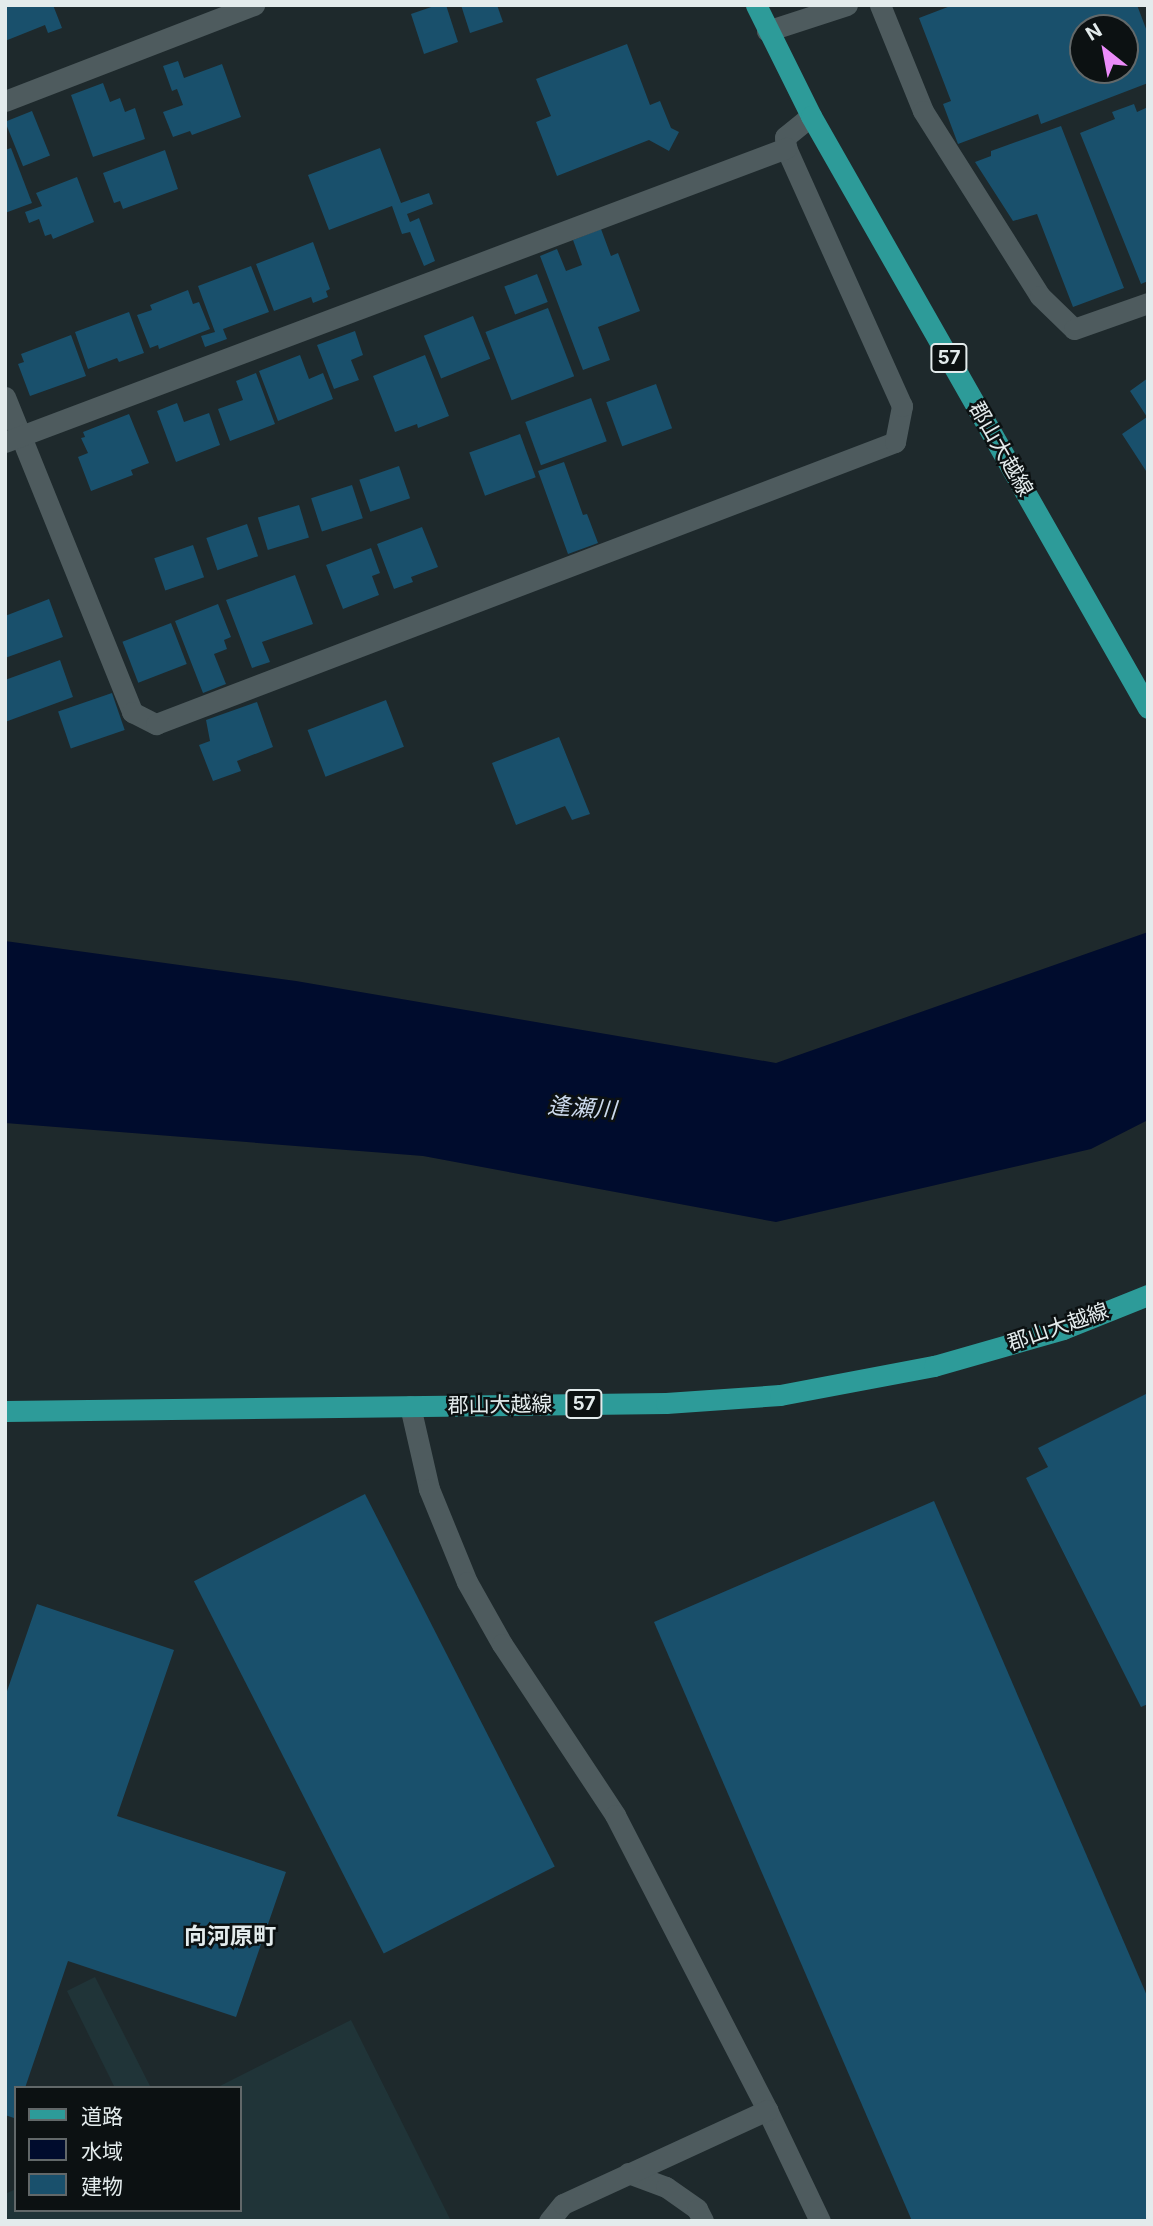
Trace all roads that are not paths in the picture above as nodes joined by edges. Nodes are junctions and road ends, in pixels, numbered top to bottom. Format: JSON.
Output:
{"nodes":[{"id":1,"x":254,"y":5,"type":"edge"},
{"id":2,"x":757,"y":5,"type":"edge"},
{"id":3,"x":847,"y":5,"type":"edge"},
{"id":4,"x":880,"y":5,"type":"edge"},
{"id":5,"x":767,"y":31,"type":"junction"},
{"id":6,"x":5,"y":101,"type":"edge"},
{"id":7,"x":811,"y":116,"type":"junction"},
{"id":8,"x":786,"y":148,"type":"junction"},
{"id":9,"x":1148,"y":303,"type":"edge"},
{"id":10,"x":5,"y":397,"type":"edge"},
{"id":11,"x":13,"y":439,"type":"edge"},
{"id":12,"x":1148,"y":708,"type":"edge"},
{"id":13,"x":1148,"y":1294,"type":"edge"},
{"id":14,"x":411,"y":1406,"type":"junction"},
{"id":15,"x":5,"y":1411,"type":"edge"},
{"id":16,"x":767,"y":2110,"type":"junction"},
{"id":17,"x":628,"y":2174,"type":"junction"},
{"id":18,"x":550,"y":2221,"type":"edge"},
{"id":19,"x":704,"y":2221,"type":"edge"},
{"id":20,"x":820,"y":2221,"type":"edge"}],
"edges":[{"from":1,"to":6,"type":"street"},
{"from":2,"to":5,"type":"main road","name":"郡山大越線","number":"57"},
{"from":3,"to":5,"type":"street"},
{"from":4,"to":9,"type":"street"},
{"from":5,"to":7,"type":"main road","name":"郡山大越線","number":"57"},
{"from":7,"to":8,"type":"street"},
{"from":7,"to":12,"type":"main road","name":"郡山大越線","number":"57"},
{"from":8,"to":11,"type":"street"},
{"from":8,"to":11,"type":"street"},
{"from":10,"to":11,"type":"street"},
{"from":13,"to":14,"type":"main road","name":"郡山大越線","number":"57"},
{"from":14,"to":15,"type":"main road","name":"郡山大越線","number":"57"},
{"from":14,"to":16,"type":"street"},
{"from":16,"to":17,"type":"street"},
{"from":16,"to":20,"type":"street"},
{"from":17,"to":18,"type":"street"},
{"from":17,"to":19,"type":"street"}]}
